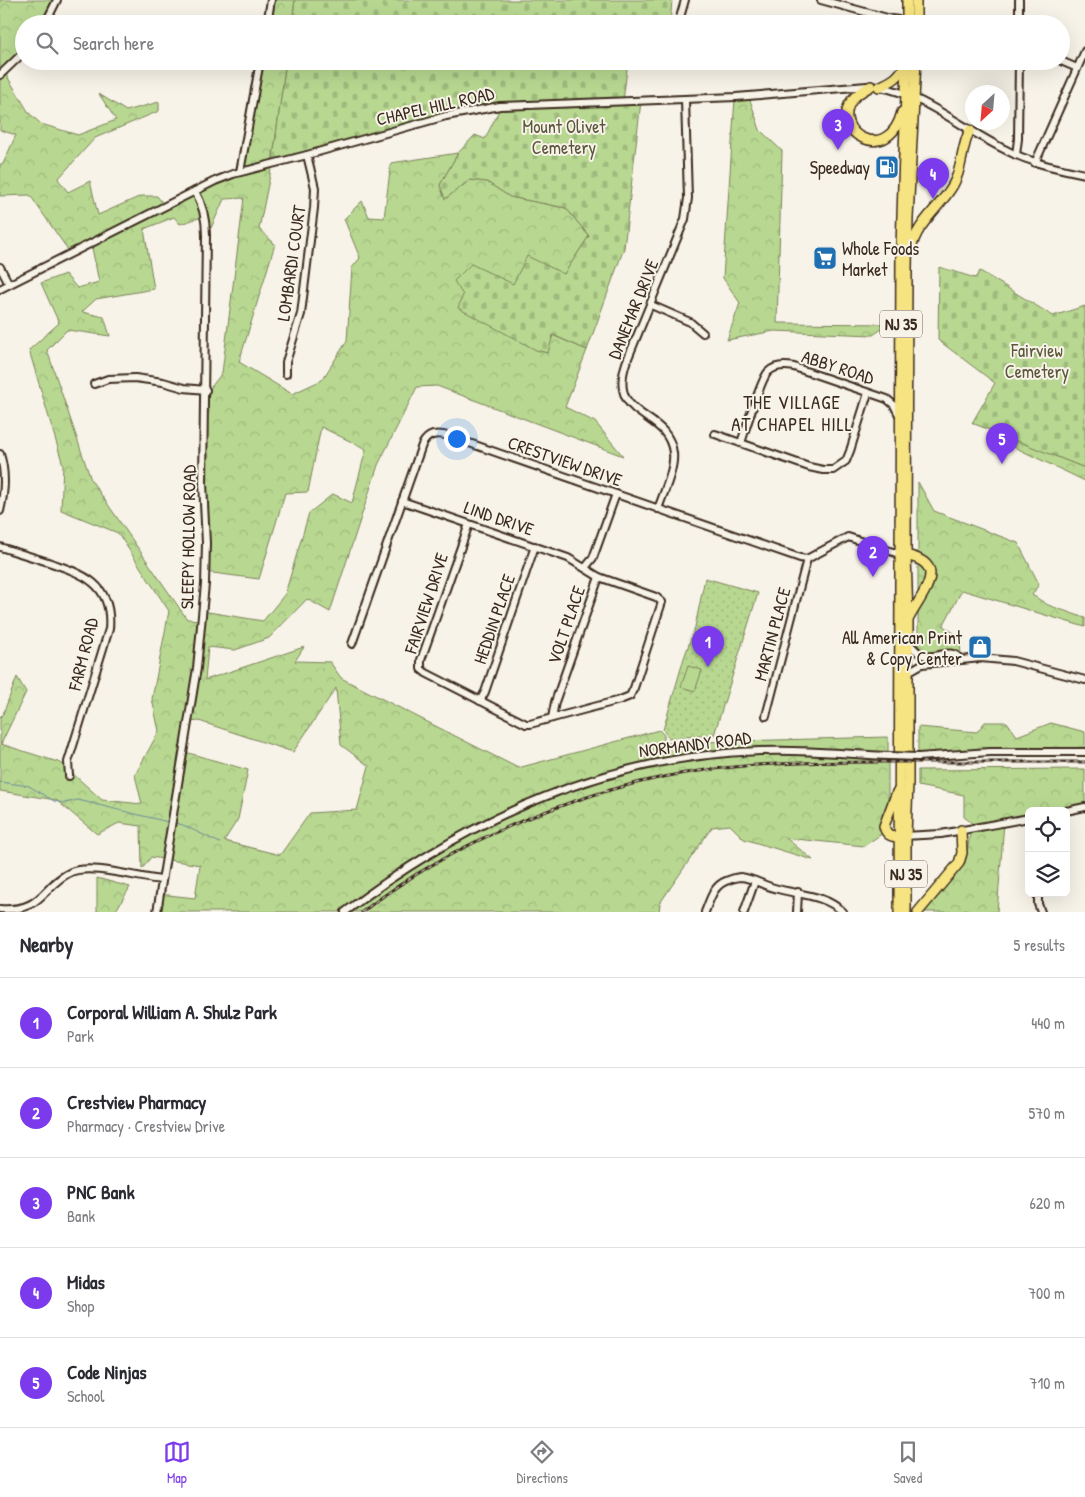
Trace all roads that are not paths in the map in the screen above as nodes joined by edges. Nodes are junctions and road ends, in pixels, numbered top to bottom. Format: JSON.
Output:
{"nodes":[{"id":1,"x":57,"y":0,"type":"edge"},
{"id":2,"x":271,"y":0,"type":"edge"},
{"id":3,"x":686,"y":0,"type":"edge"},
{"id":4,"x":821,"y":0,"type":"edge"},
{"id":5,"x":907,"y":0,"type":"edge"},
{"id":6,"x":916,"y":0,"type":"edge"},
{"id":7,"x":1019,"y":0,"type":"edge"},
{"id":8,"x":829,"y":1,"type":"edge"},
{"id":9,"x":50,"y":15,"type":"edge"},
{"id":10,"x":268,"y":15,"type":"edge"},
{"id":11,"x":681,"y":15,"type":"edge"},
{"id":12,"x":877,"y":15,"type":"edge"},
{"id":13,"x":909,"y":15,"type":"edge"},
{"id":14,"x":912,"y":15,"type":"edge"},
{"id":15,"x":1019,"y":15,"type":"edge"},
{"id":16,"x":1085,"y":51,"type":"edge"},
{"id":17,"x":15,"y":60,"type":"edge"},
{"id":18,"x":1070,"y":65,"type":"edge"},
{"id":19,"x":1077,"y":68,"type":"junction"},
{"id":20,"x":258,"y":70,"type":"edge"},
{"id":21,"x":903,"y":70,"type":"edge"},
{"id":22,"x":908,"y":70,"type":"edge"},
{"id":23,"x":914,"y":70,"type":"edge"},
{"id":24,"x":1019,"y":70,"type":"edge"},
{"id":25,"x":0,"y":74,"type":"edge"},
{"id":26,"x":875,"y":86,"type":"junction"},
{"id":27,"x":910,"y":96,"type":"junction"},
{"id":28,"x":685,"y":100,"type":"junction"},
{"id":29,"x":965,"y":127,"type":"edge"},
{"id":30,"x":970,"y":130,"type":"joint"},
{"id":31,"x":307,"y":155,"type":"junction"},
{"id":32,"x":1016,"y":155,"type":"junction"},
{"id":33,"x":1036,"y":163,"type":"junction"},
{"id":34,"x":240,"y":172,"type":"junction"},
{"id":35,"x":1085,"y":174,"type":"edge"},
{"id":36,"x":195,"y":191,"type":"junction"},
{"id":37,"x":0,"y":267,"type":"edge"},
{"id":38,"x":907,"y":268,"type":"junction"},
{"id":39,"x":9,"y":284,"type":"junction"},
{"id":40,"x":0,"y":289,"type":"edge"},
{"id":41,"x":651,"y":305,"type":"junction"},
{"id":42,"x":703,"y":333,"type":"dead end"},
{"id":43,"x":286,"y":374,"type":"dead end"},
{"id":44,"x":94,"y":384,"type":"dead end"},
{"id":45,"x":900,"y":386,"type":"junction"},
{"id":46,"x":206,"y":390,"type":"junction"},
{"id":47,"x":868,"y":392,"type":"junction"},
{"id":48,"x":887,"y":399,"type":"junction"},
{"id":49,"x":900,"y":416,"type":"junction"},
{"id":50,"x":715,"y":434,"type":"dead end"},
{"id":51,"x":740,"y":443,"type":"junction"},
{"id":52,"x":0,"y":454,"type":"edge"},
{"id":53,"x":616,"y":494,"type":"junction"},
{"id":54,"x":402,"y":501,"type":"junction"},
{"id":55,"x":658,"y":509,"type":"junction"},
{"id":56,"x":0,"y":510,"type":"edge"},
{"id":57,"x":469,"y":524,"type":"junction"},
{"id":58,"x":535,"y":546,"type":"junction"},
{"id":59,"x":0,"y":547,"type":"edge"},
{"id":60,"x":902,"y":554,"type":"junction"},
{"id":61,"x":807,"y":559,"type":"junction"},
{"id":62,"x":585,"y":568,"type":"junction"},
{"id":63,"x":599,"y":577,"type":"junction"},
{"id":64,"x":908,"y":618,"type":"junction"},
{"id":65,"x":908,"y":642,"type":"junction"},
{"id":66,"x":352,"y":644,"type":"dead end"},
{"id":67,"x":960,"y":660,"type":"junction"},
{"id":68,"x":908,"y":672,"type":"junction"},
{"id":69,"x":1085,"y":680,"type":"edge"},
{"id":70,"x":480,"y":700,"type":"junction"},
{"id":71,"x":766,"y":716,"type":"dead end"},
{"id":72,"x":552,"y":718,"type":"junction"},
{"id":73,"x":1085,"y":752,"type":"edge"},
{"id":74,"x":69,"y":776,"type":"dead end"},
{"id":75,"x":900,"y":780,"type":"junction"},
{"id":76,"x":1085,"y":807,"type":"edge"},
{"id":77,"x":1070,"y":810,"type":"edge"},
{"id":78,"x":1025,"y":819,"type":"edge"},
{"id":79,"x":962,"y":830,"type":"junction"},
{"id":80,"x":903,"y":836,"type":"junction"},
{"id":81,"x":162,"y":880,"type":"junction"},
{"id":82,"x":755,"y":881,"type":"junction"},
{"id":83,"x":798,"y":892,"type":"junction"},
{"id":84,"x":1038,"y":897,"type":"edge"},
{"id":85,"x":0,"y":909,"type":"edge"},
{"id":86,"x":156,"y":912,"type":"edge"},
{"id":87,"x":345,"y":912,"type":"edge"},
{"id":88,"x":705,"y":912,"type":"edge"},
{"id":89,"x":744,"y":912,"type":"edge"},
{"id":90,"x":797,"y":912,"type":"edge"},
{"id":91,"x":843,"y":912,"type":"edge"},
{"id":92,"x":899,"y":912,"type":"edge"},
{"id":93,"x":906,"y":912,"type":"edge"},
{"id":94,"x":918,"y":912,"type":"edge"},
{"id":95,"x":1041,"y":912,"type":"edge"}],
"edges":[{"from":1,"to":9,"type":"street"},
{"from":2,"to":10,"type":"street"},
{"from":3,"to":11,"type":"street"},
{"from":4,"to":8,"type":"street"},
{"from":5,"to":13,"type":"highway"},
{"from":6,"to":14,"type":"highway"},
{"from":7,"to":15,"type":"street"},
{"from":8,"to":12,"type":"street"},
{"from":16,"to":19,"type":"street"},
{"from":17,"to":25,"type":"street"},
{"from":18,"to":19,"type":"street"},
{"from":19,"to":33,"type":"street"},
{"from":20,"to":34,"type":"street"},
{"from":21,"to":26,"type":"highway"},
{"from":22,"to":27,"type":"highway","number":"NJ 35"},
{"from":23,"to":27,"type":"highway","number":"NJ 35"},
{"from":24,"to":32,"type":"street"},
{"from":26,"to":27,"type":"street","name":"CHAPEL HILL ROAD"},
{"from":26,"to":27,"type":"highway"},
{"from":26,"to":28,"type":"street","name":"CHAPEL HILL ROAD"},
{"from":27,"to":29,"type":"street","name":"CHAPEL HILL ROAD"},
{"from":27,"to":38,"type":"highway","number":"NJ 35"},
{"from":27,"to":45,"type":"highway","number":"NJ 35"},
{"from":28,"to":31,"type":"street","name":"CHAPEL HILL ROAD"},
{"from":28,"to":41,"type":"street","name":"DANEMAR DRIVE"},
{"from":30,"to":32,"type":"street","name":"CHAPEL HILL ROAD"},
{"from":30,"to":38,"type":"highway"},
{"from":31,"to":34,"type":"street","name":"CHAPEL HILL ROAD"},
{"from":31,"to":43,"type":"street","name":"LOMBARDI COURT"},
{"from":32,"to":33,"type":"street","name":"CHAPEL HILL ROAD"},
{"from":33,"to":35,"type":"street","name":"CHAPEL HILL ROAD"},
{"from":34,"to":36,"type":"street","name":"CHAPEL HILL ROAD"},
{"from":36,"to":39,"type":"street","name":"CHAPEL HILL ROAD"},
{"from":36,"to":46,"type":"street","name":"SLEEPY HOLLOW ROAD"},
{"from":37,"to":39,"type":"street"},
{"from":38,"to":60,"type":"highway","number":"NJ 35"},
{"from":39,"to":40,"type":"street","name":"CHAPEL HILL ROAD"},
{"from":41,"to":42,"type":"street"},
{"from":41,"to":55,"type":"street","name":"DANEMAR DRIVE"},
{"from":44,"to":46,"type":"street"},
{"from":45,"to":48,"type":"street","name":"ABBY ROAD"},
{"from":45,"to":49,"type":"highway","number":"NJ 35"},
{"from":46,"to":81,"type":"street","name":"SLEEPY HOLLOW ROAD"},
{"from":47,"to":48,"type":"street","name":"ABBY ROAD"},
{"from":47,"to":51,"type":"street","name":"ABBY ROAD"},
{"from":47,"to":51,"type":"street"},
{"from":48,"to":49,"type":"street","name":"ABBY ROAD"},
{"from":49,"to":60,"type":"highway","number":"NJ 35"},
{"from":50,"to":51,"type":"street"},
{"from":52,"to":56,"type":"street"},
{"from":53,"to":54,"type":"street","name":"CRESTVIEW DRIVE"},
{"from":53,"to":55,"type":"street","name":"CRESTVIEW DRIVE"},
{"from":53,"to":62,"type":"street","name":"VOLT PLACE"},
{"from":54,"to":57,"type":"street","name":"LIND DRIVE"},
{"from":54,"to":66,"type":"street","name":"CRESTVIEW DRIVE"},
{"from":55,"to":61,"type":"street","name":"CRESTVIEW DRIVE"},
{"from":57,"to":58,"type":"street","name":"LIND DRIVE"},
{"from":57,"to":70,"type":"street","name":"FAIRVIEW DRIVE"},
{"from":58,"to":62,"type":"street","name":"LIND DRIVE"},
{"from":58,"to":70,"type":"street","name":"HEDDIN PLACE"},
{"from":59,"to":74,"type":"street","name":"FARM ROAD"},
{"from":60,"to":61,"type":"street"},
{"from":60,"to":64,"type":"highway","number":"NJ 35"},
{"from":60,"to":64,"type":"highway"},
{"from":60,"to":75,"type":"highway","number":"NJ 35"},
{"from":61,"to":71,"type":"street","name":"MARTIN PLACE"},
{"from":62,"to":63,"type":"street","name":"VOLT PLACE"},
{"from":63,"to":72,"type":"street","name":"VOLT PLACE"},
{"from":63,"to":72,"type":"street","name":"FAIRVIEW DRIVE"},
{"from":64,"to":65,"type":"highway","number":"NJ 35"},
{"from":65,"to":67,"type":"street"},
{"from":65,"to":68,"type":"highway","number":"NJ 35"},
{"from":67,"to":68,"type":"street"},
{"from":67,"to":69,"type":"street"},
{"from":68,"to":80,"type":"highway","number":"NJ 35"},
{"from":70,"to":72,"type":"street","name":"FAIRVIEW DRIVE"},
{"from":73,"to":87,"type":"street","name":"NORMANDY ROAD","bridge":true},
{"from":75,"to":80,"type":"highway","number":"NJ 35"},
{"from":75,"to":80,"type":"highway"},
{"from":76,"to":77,"type":"street"},
{"from":78,"to":79,"type":"street"},
{"from":79,"to":80,"type":"street"},
{"from":79,"to":94,"type":"highway"},
{"from":80,"to":92,"type":"highway","number":"NJ 35"},
{"from":80,"to":93,"type":"highway","number":"NJ 35"},
{"from":81,"to":85,"type":"street"},
{"from":81,"to":86,"type":"street","name":"SLEEPY HOLLOW ROAD"},
{"from":82,"to":83,"type":"street"},
{"from":82,"to":88,"type":"street"},
{"from":82,"to":89,"type":"street"},
{"from":83,"to":90,"type":"street"},
{"from":83,"to":91,"type":"street"},
{"from":84,"to":95,"type":"street"}]}
